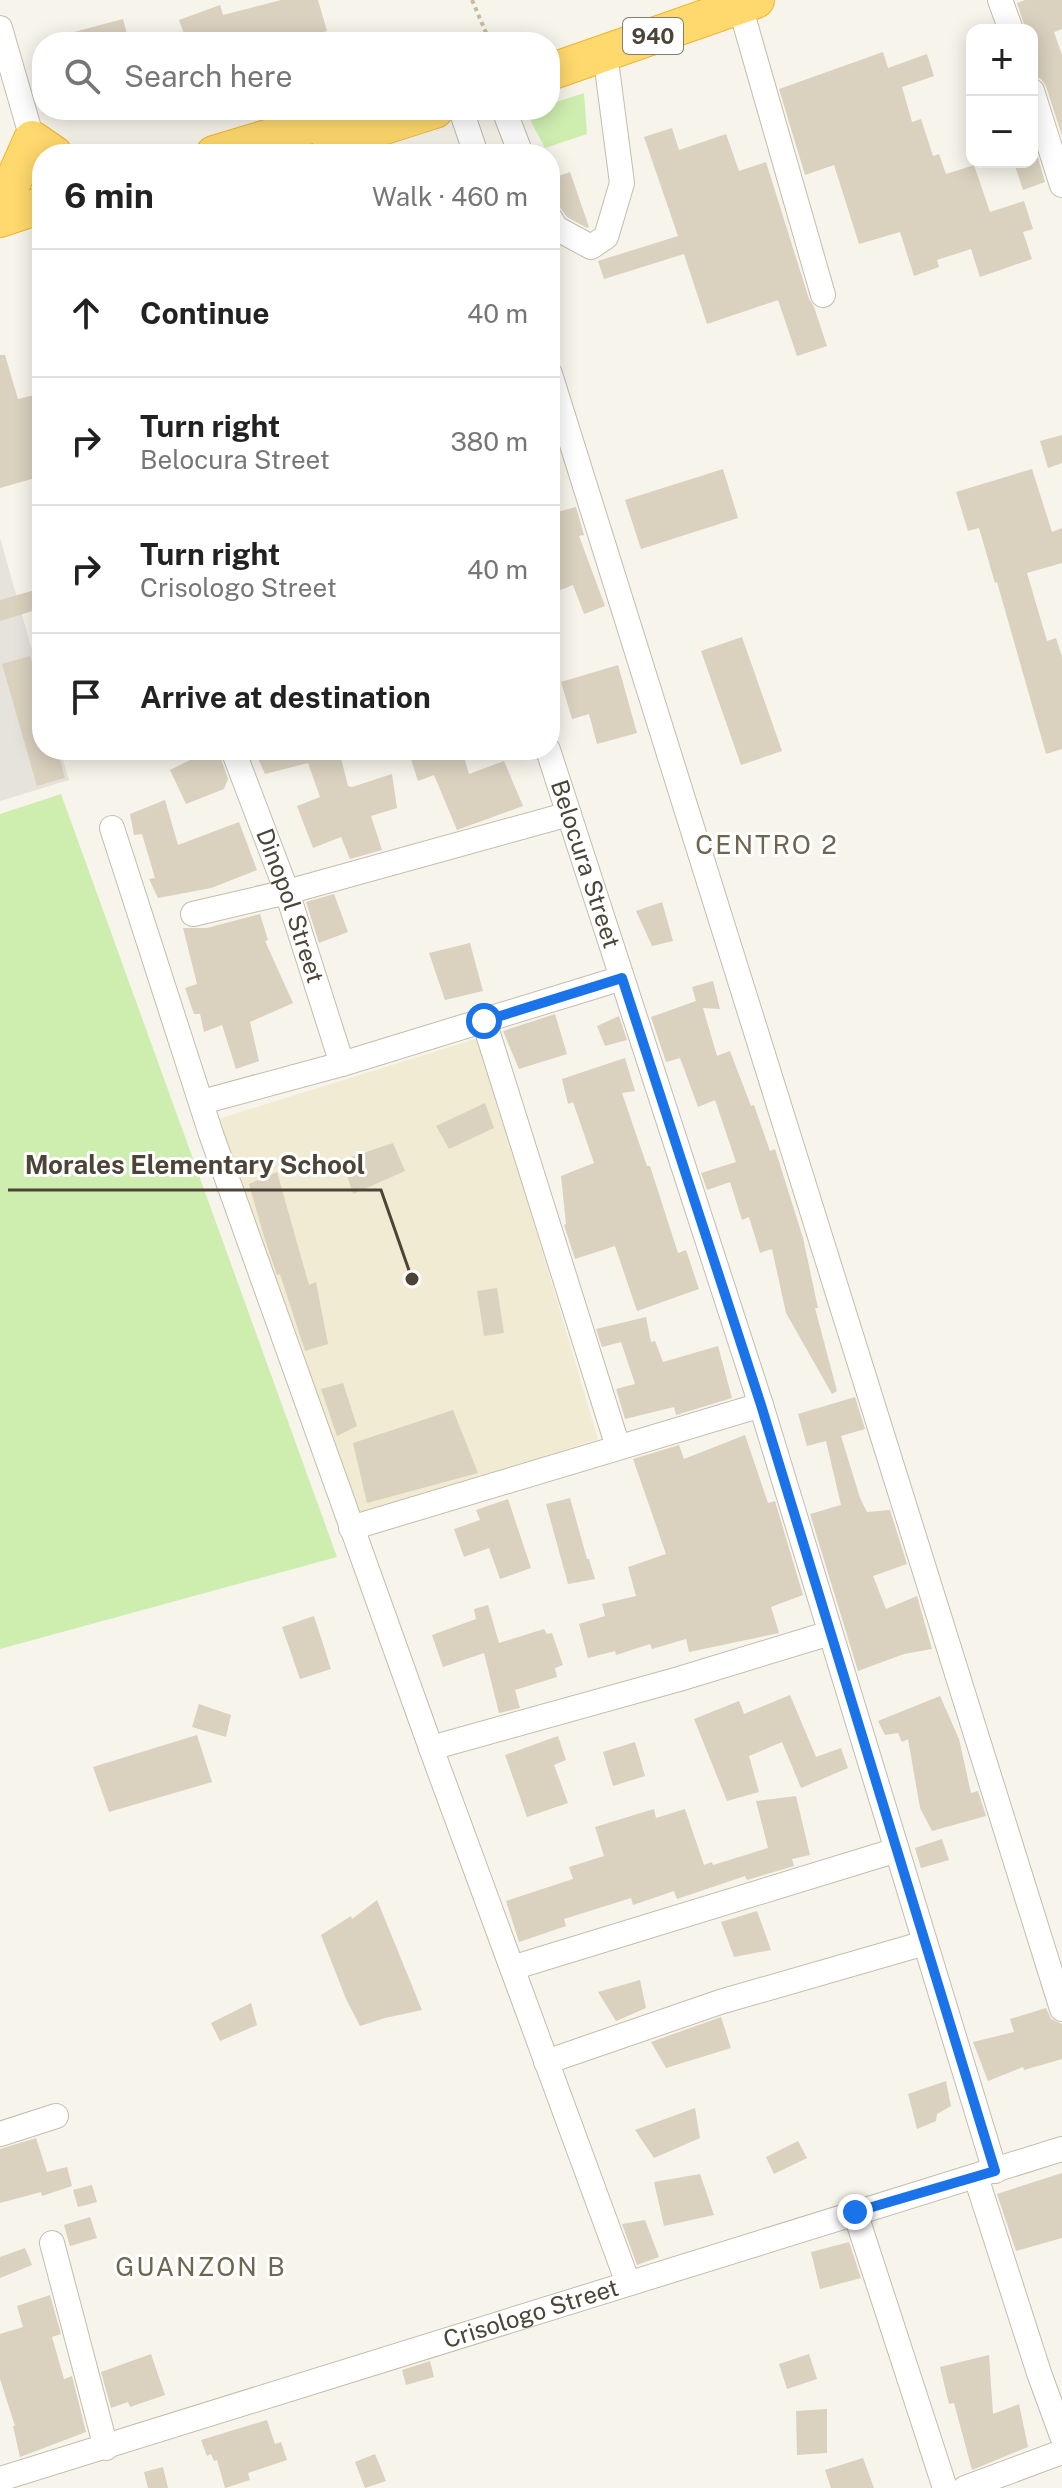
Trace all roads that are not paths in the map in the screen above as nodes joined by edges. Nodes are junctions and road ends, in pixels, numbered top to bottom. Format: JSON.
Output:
{"nodes":[{"id":1,"x":689,"y":0,"type":"edge"},
{"id":2,"x":1000,"y":0,"type":"edge"},
{"id":3,"x":748,"y":3,"type":"edge"},
{"id":4,"x":1009,"y":24,"type":"edge"},
{"id":5,"x":0,"y":28,"type":"edge"},
{"id":6,"x":560,"y":44,"type":"edge"},
{"id":7,"x":605,"y":53,"type":"junction"},
{"id":8,"x":560,"y":69,"type":"edge"},
{"id":9,"x":1034,"y":96,"type":"edge"},
{"id":10,"x":32,"y":116,"type":"edge"},
{"id":11,"x":34,"y":120,"type":"edge"},
{"id":12,"x":391,"y":120,"type":"edge"},
{"id":13,"x":464,"y":120,"type":"edge"},
{"id":14,"x":508,"y":120,"type":"edge"},
{"id":15,"x":352,"y":129,"type":"edge"},
{"id":16,"x":42,"y":144,"type":"edge"},
{"id":17,"x":269,"y":144,"type":"edge"},
{"id":18,"x":318,"y":144,"type":"edge"},
{"id":19,"x":473,"y":144,"type":"edge"},
{"id":20,"x":517,"y":144,"type":"edge"},
{"id":21,"x":32,"y":163,"type":"edge"},
{"id":22,"x":1062,"y":185,"type":"edge"},
{"id":23,"x":32,"y":208,"type":"edge"},
{"id":24,"x":0,"y":211,"type":"edge"},
{"id":25,"x":0,"y":219,"type":"edge"},
{"id":26,"x":560,"y":230,"type":"edge"},
{"id":27,"x":32,"y":232,"type":"edge"},
{"id":28,"x":0,"y":242,"type":"edge"},
{"id":29,"x":823,"y":295,"type":"dead end"},
{"id":30,"x":560,"y":406,"type":"edge"},
{"id":31,"x":237,"y":760,"type":"edge"},
{"id":32,"x":551,"y":760,"type":"edge"},
{"id":33,"x":569,"y":814,"type":"junction"},
{"id":34,"x":112,"y":828,"type":"dead end"},
{"id":35,"x":287,"y":892,"type":"junction"},
{"id":36,"x":193,"y":914,"type":"dead end"},
{"id":37,"x":622,"y":978,"type":"junction"},
{"id":38,"x":484,"y":1021,"type":"junction"},
{"id":39,"x":342,"y":1064,"type":"junction"},
{"id":40,"x":202,"y":1102,"type":"junction"},
{"id":41,"x":761,"y":1405,"type":"junction"},
{"id":42,"x":618,"y":1447,"type":"junction"},
{"id":43,"x":351,"y":1528,"type":"junction"},
{"id":44,"x":830,"y":1633,"type":"junction"},
{"id":45,"x":431,"y":1748,"type":"junction"},
{"id":46,"x":897,"y":1850,"type":"junction"},
{"id":47,"x":925,"y":1943,"type":"junction"},
{"id":48,"x":512,"y":1968,"type":"junction"},
{"id":49,"x":1062,"y":2009,"type":"edge"},
{"id":50,"x":546,"y":2062,"type":"junction"},
{"id":51,"x":56,"y":2116,"type":"dead end"},
{"id":52,"x":0,"y":2134,"type":"edge"},
{"id":53,"x":1062,"y":2149,"type":"edge"},
{"id":54,"x":985,"y":2174,"type":"junction"},
{"id":55,"x":855,"y":2212,"type":"junction"},
{"id":56,"x":52,"y":2243,"type":"dead end"},
{"id":57,"x":628,"y":2283,"type":"junction"},
{"id":58,"x":1062,"y":2436,"type":"edge"},
{"id":59,"x":106,"y":2448,"type":"junction"},
{"id":60,"x":1062,"y":2452,"type":"edge"},
{"id":61,"x":0,"y":2479,"type":"edge"},
{"id":62,"x":945,"y":2488,"type":"edge"},
{"id":63,"x":965,"y":2488,"type":"edge"}],
"edges":[{"from":1,"to":6,"type":"highway","number":"940"},
{"from":2,"to":4,"type":"street"},
{"from":3,"to":7,"type":"highway","number":"940"},
{"from":3,"to":29,"type":"street"},
{"from":5,"to":10,"type":"street"},
{"from":7,"to":8,"type":"highway","number":"940"},
{"from":7,"to":26,"type":"street"},
{"from":9,"to":22,"type":"street"},
{"from":11,"to":16,"type":"street"},
{"from":12,"to":15,"type":"highway"},
{"from":13,"to":19,"type":"street"},
{"from":14,"to":20,"type":"street"},
{"from":15,"to":17,"type":"highway"},
{"from":15,"to":18,"type":"highway"},
{"from":21,"to":24,"type":"highway"},
{"from":23,"to":25,"type":"highway"},
{"from":27,"to":28,"type":"highway"},
{"from":30,"to":49,"type":"street"},
{"from":31,"to":35,"type":"street","name":"Dinopol Street"},
{"from":32,"to":33,"type":"street","name":"Belocura Street"},
{"from":33,"to":35,"type":"street"},
{"from":33,"to":37,"type":"street","name":"Belocura Street"},
{"from":34,"to":40,"type":"street"},
{"from":35,"to":36,"type":"street"},
{"from":35,"to":39,"type":"street","name":"Dinopol Street"},
{"from":37,"to":38,"type":"street"},
{"from":37,"to":41,"type":"street","name":"Belocura Street"},
{"from":38,"to":39,"type":"street"},
{"from":38,"to":42,"type":"street"},
{"from":39,"to":40,"type":"street"},
{"from":40,"to":43,"type":"street"},
{"from":41,"to":42,"type":"street"},
{"from":41,"to":44,"type":"street","name":"Belocura Street"},
{"from":42,"to":43,"type":"street"},
{"from":43,"to":45,"type":"street"},
{"from":44,"to":45,"type":"street"},
{"from":44,"to":46,"type":"street","name":"Belocura Street"},
{"from":45,"to":48,"type":"street"},
{"from":46,"to":47,"type":"street","name":"Belocura Street"},
{"from":46,"to":48,"type":"street"},
{"from":47,"to":50,"type":"street"},
{"from":47,"to":54,"type":"street","name":"Belocura Street"},
{"from":48,"to":50,"type":"street"},
{"from":50,"to":57,"type":"street"},
{"from":51,"to":52,"type":"street"},
{"from":53,"to":54,"type":"street","name":"Crisologo Street"},
{"from":54,"to":55,"type":"street","name":"Crisologo Street"},
{"from":54,"to":58,"type":"street","name":"Belocura Street"},
{"from":55,"to":57,"type":"street","name":"Crisologo Street"},
{"from":55,"to":62,"type":"street"},
{"from":56,"to":59,"type":"street"},
{"from":57,"to":59,"type":"street","name":"Crisologo Street"},
{"from":59,"to":61,"type":"street","name":"Crisologo Street"},
{"from":60,"to":63,"type":"street"}]}
